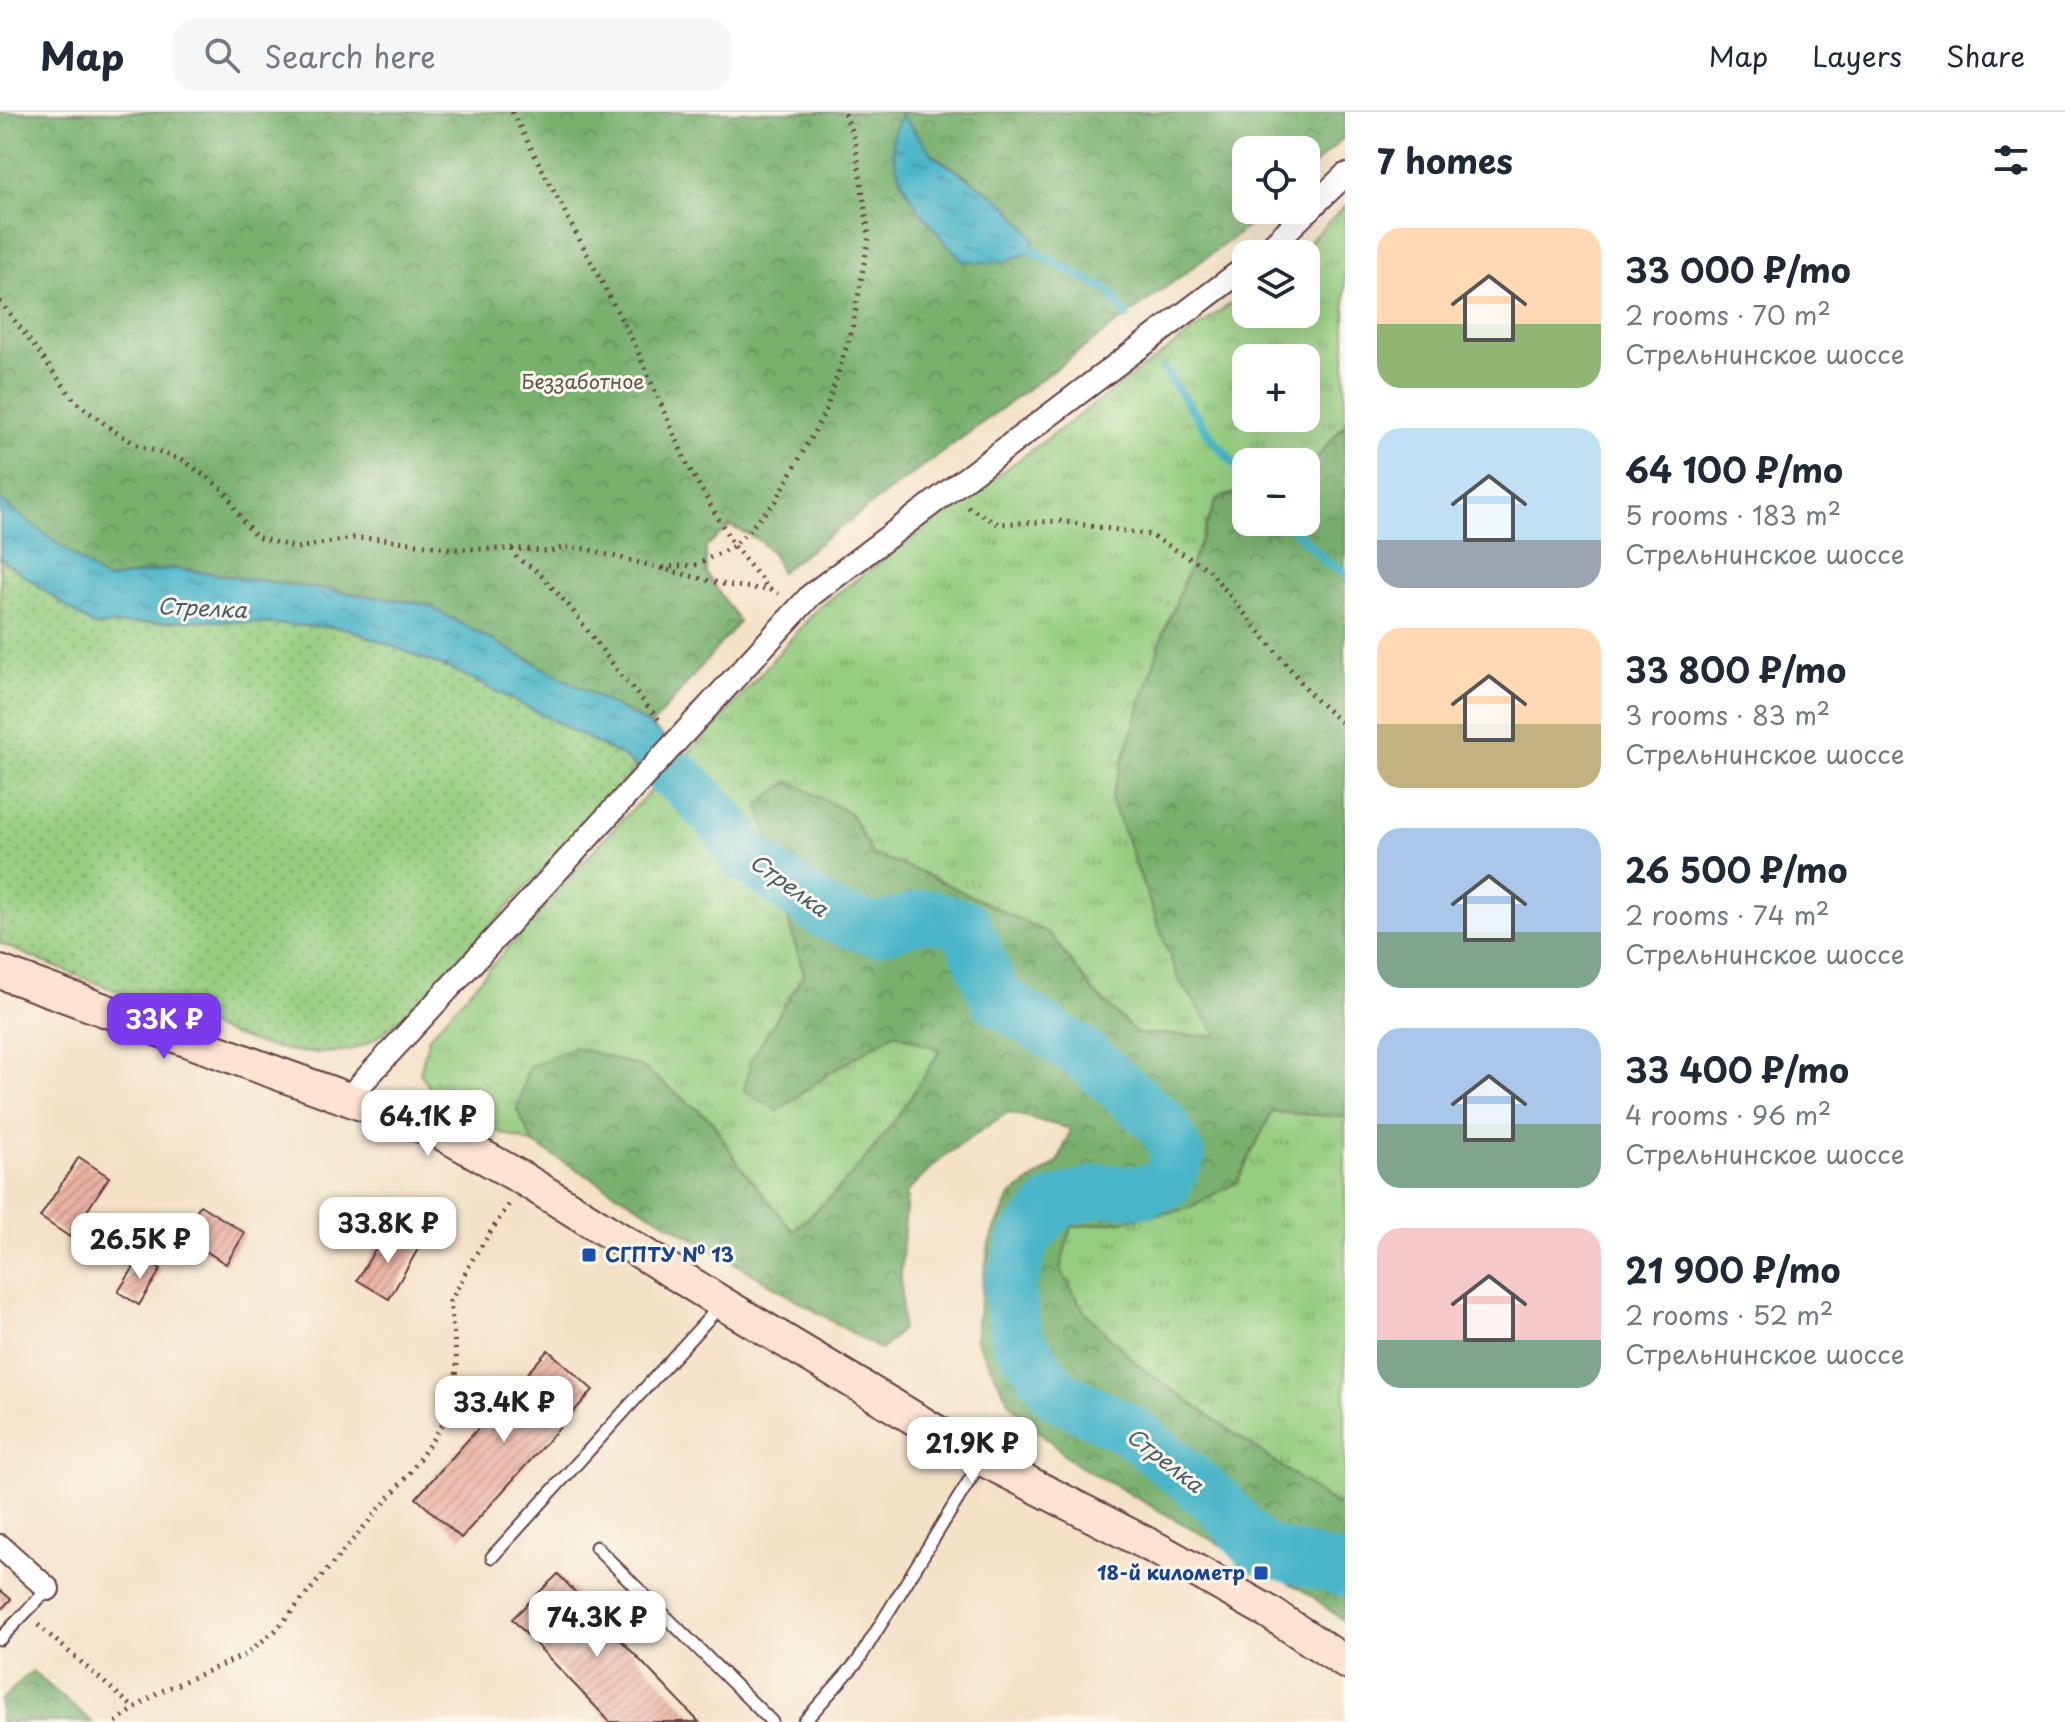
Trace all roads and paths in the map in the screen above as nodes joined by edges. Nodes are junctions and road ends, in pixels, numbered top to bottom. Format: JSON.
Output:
{"nodes":[{"id":1,"x":512,"y":112,"type":"edge"},
{"id":2,"x":844,"y":112,"type":"edge"},
{"id":3,"x":1345,"y":175,"type":"edge"},
{"id":4,"x":1278,"y":240,"type":"edge"},
{"id":5,"x":1232,"y":278,"type":"edge"},
{"id":6,"x":0,"y":301,"type":"edge"},
{"id":7,"x":945,"y":494,"type":"junction"},
{"id":8,"x":734,"y":546,"type":"junction"},
{"id":9,"x":512,"y":549,"type":"junction"},
{"id":10,"x":654,"y":567,"type":"junction"},
{"id":11,"x":770,"y":590,"type":"junction"},
{"id":12,"x":800,"y":606,"type":"junction"},
{"id":13,"x":1345,"y":726,"type":"edge"},
{"id":14,"x":677,"y":742,"type":"junction"},
{"id":15,"x":0,"y":972,"type":"edge"},
{"id":16,"x":348,"y":1098,"type":"junction"},
{"id":17,"x":525,"y":1180,"type":"junction"},
{"id":18,"x":722,"y":1303,"type":"junction"},
{"id":19,"x":982,"y":1459,"type":"junction"},
{"id":20,"x":0,"y":1546,"type":"edge"},
{"id":21,"x":596,"y":1547,"type":"dead end"},
{"id":22,"x":492,"y":1557,"type":"dead end"},
{"id":23,"x":48,"y":1589,"type":"joint"},
{"id":24,"x":25,"y":1613,"type":"junction"},
{"id":25,"x":0,"y":1639,"type":"edge"},
{"id":26,"x":1345,"y":1662,"type":"edge"},
{"id":27,"x":134,"y":1708,"type":"junction"},
{"id":28,"x":124,"y":1716,"type":"junction"},
{"id":29,"x":116,"y":1722,"type":"edge"},
{"id":30,"x":130,"y":1722,"type":"edge"},
{"id":31,"x":772,"y":1722,"type":"edge"},
{"id":32,"x":804,"y":1722,"type":"edge"}],
"edges":[{"from":1,"to":8,"type":"path"},
{"from":2,"to":8,"type":"path"},
{"from":3,"to":4,"type":"street"},
{"from":5,"to":7,"type":"street"},
{"from":6,"to":9,"type":"path"},
{"from":7,"to":12,"type":"street"},
{"from":7,"to":13,"type":"path"},
{"from":8,"to":10,"type":"path"},
{"from":8,"to":11,"type":"path"},
{"from":9,"to":10,"type":"path"},
{"from":9,"to":14,"type":"path"},
{"from":10,"to":11,"type":"path"},
{"from":11,"to":12,"type":"path"},
{"from":12,"to":14,"type":"street"},
{"from":14,"to":16,"type":"street"},
{"from":15,"to":16,"type":"main road"},
{"from":16,"to":17,"type":"main road"},
{"from":17,"to":18,"type":"main road"},
{"from":17,"to":27,"type":"path"},
{"from":18,"to":19,"type":"main road"},
{"from":18,"to":22,"type":"lane"},
{"from":19,"to":26,"type":"main road"},
{"from":19,"to":32,"type":"lane"},
{"from":20,"to":23,"type":"street"},
{"from":21,"to":31,"type":"lane"},
{"from":23,"to":24,"type":"lane"},
{"from":24,"to":25,"type":"lane"},
{"from":24,"to":27,"type":"path"},
{"from":27,"to":28,"type":"path"},
{"from":28,"to":29,"type":"path"},
{"from":28,"to":30,"type":"path"}]}
